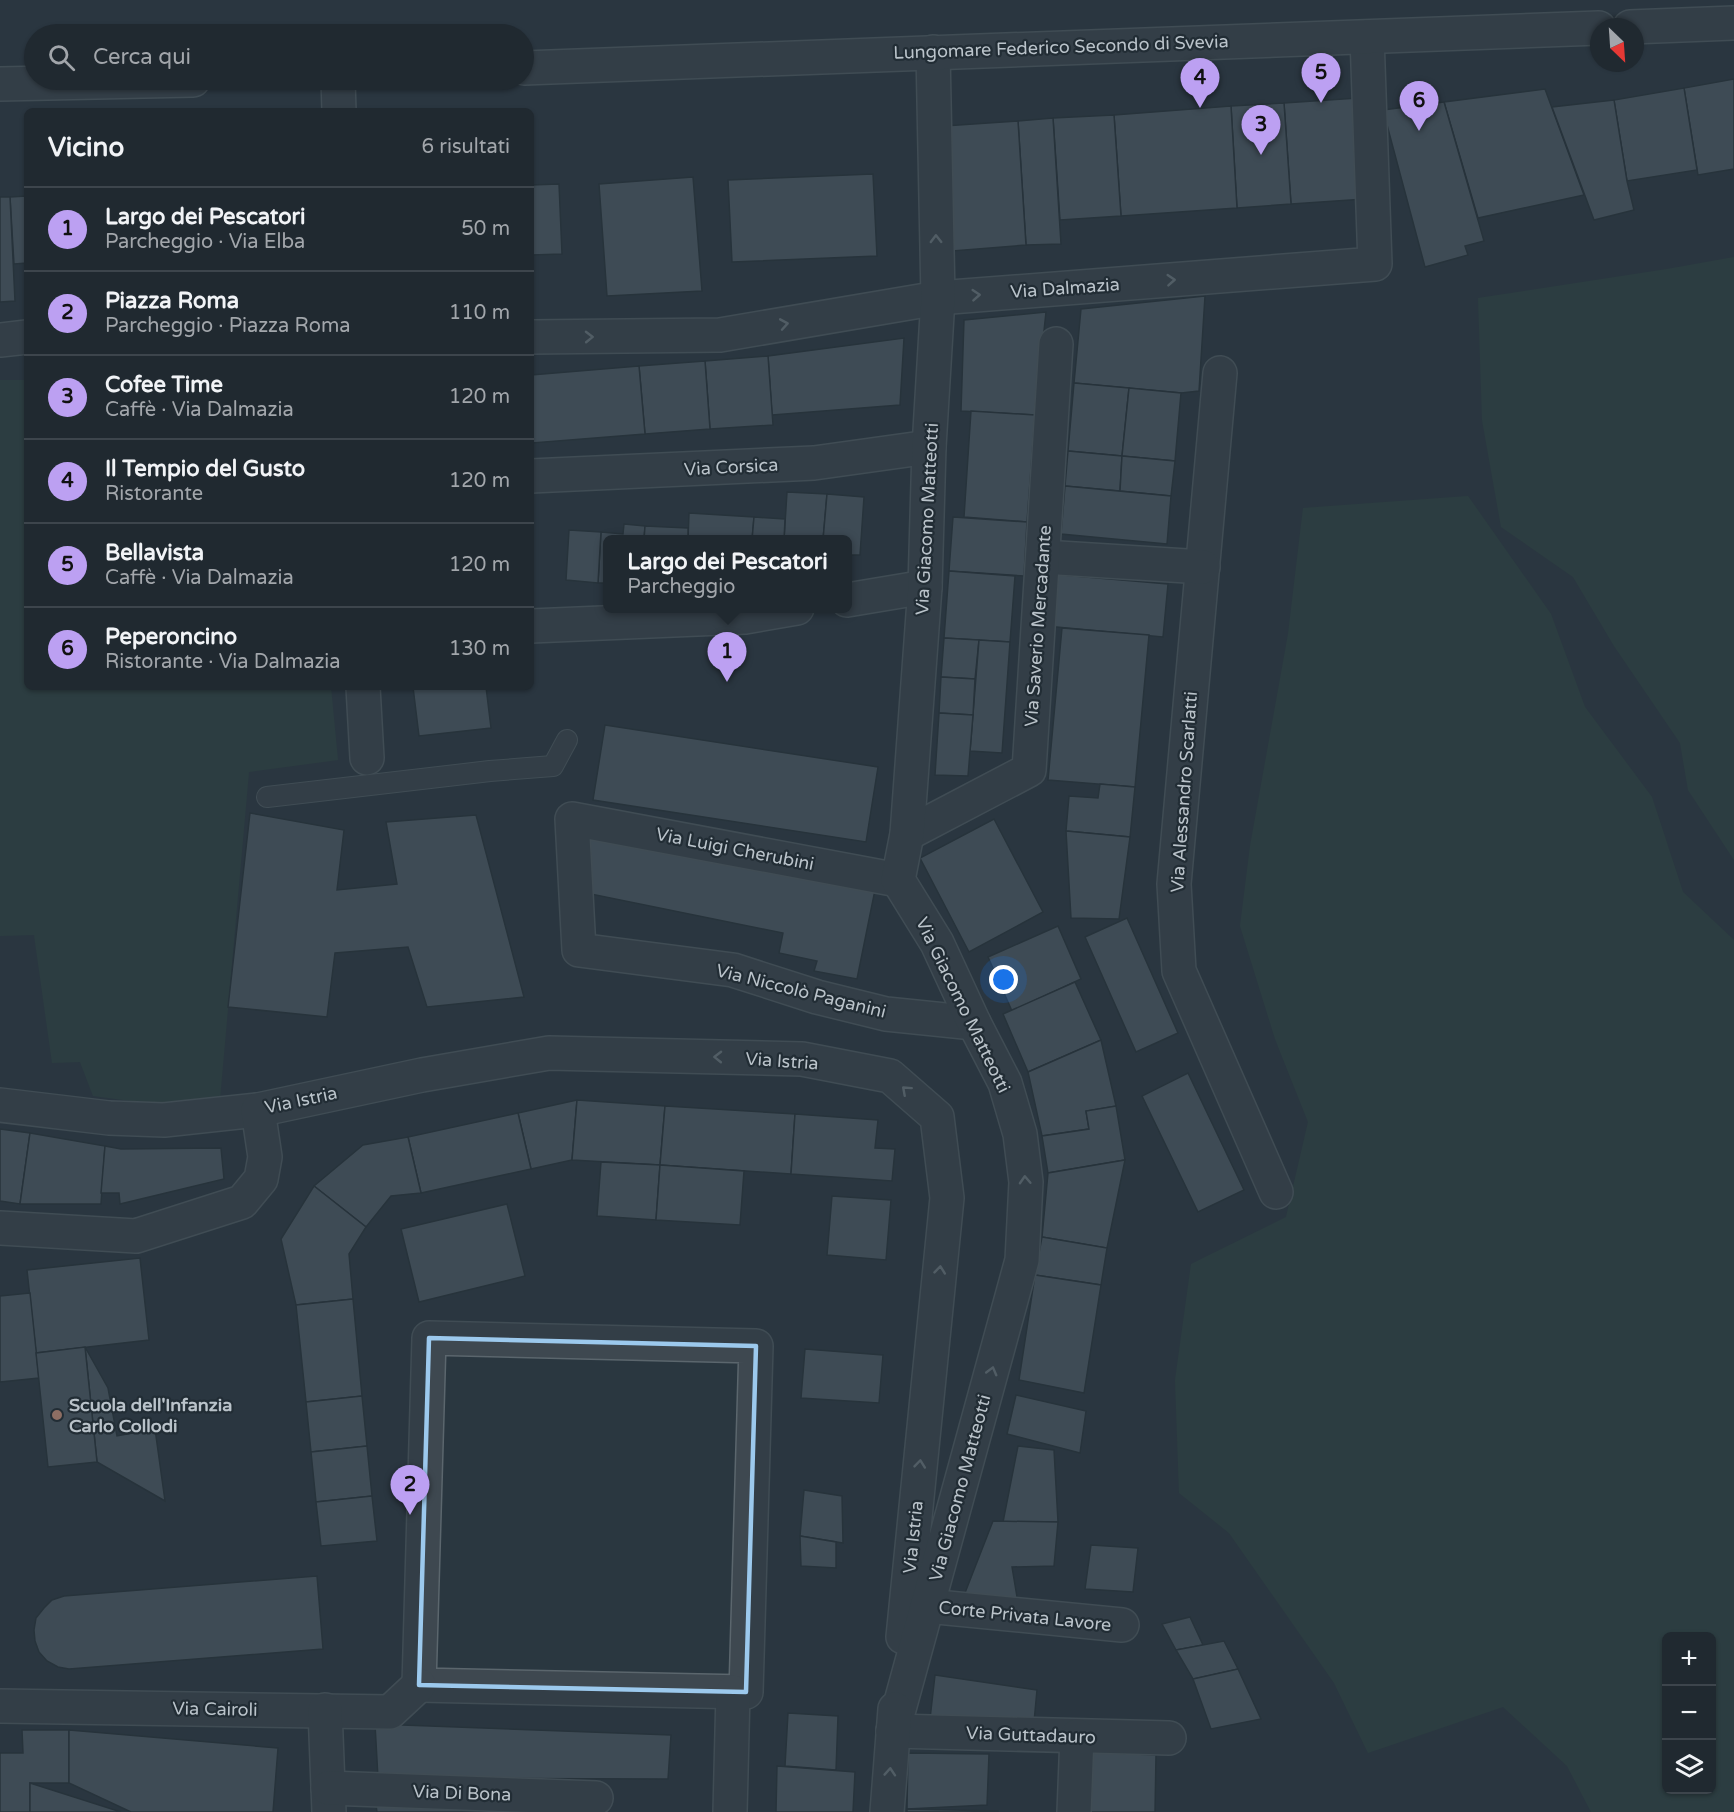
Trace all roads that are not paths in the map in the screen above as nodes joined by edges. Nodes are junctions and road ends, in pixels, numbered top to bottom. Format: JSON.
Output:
{"nodes":[{"id":1,"x":1734,"y":23,"type":"edge"},
{"id":2,"x":1644,"y":26,"type":"edge"},
{"id":3,"x":1590,"y":28,"type":"edge"},
{"id":4,"x":1367,"y":37,"type":"junction"},
{"id":5,"x":933,"y":52,"type":"junction"},
{"id":6,"x":534,"y":68,"type":"edge"},
{"id":7,"x":0,"y":84,"type":"edge"},
{"id":8,"x":24,"y":84,"type":"edge"},
{"id":9,"x":338,"y":90,"type":"edge"},
{"id":10,"x":339,"y":108,"type":"edge"},
{"id":11,"x":938,"y":298,"type":"junction"},
{"id":12,"x":534,"y":337,"type":"edge"},
{"id":13,"x":24,"y":338,"type":"edge"},
{"id":14,"x":0,"y":340,"type":"edge"},
{"id":15,"x":1056,"y":344,"type":"dead end"},
{"id":16,"x":1220,"y":373,"type":"dead end"},
{"id":17,"x":930,"y":447,"type":"junction"},
{"id":18,"x":534,"y":476,"type":"edge"},
{"id":19,"x":1043,"y":557,"type":"junction"},
{"id":20,"x":1203,"y":567,"type":"junction"},
{"id":21,"x":925,"y":587,"type":"junction"},
{"id":22,"x":852,"y":599,"type":"edge"},
{"id":23,"x":771,"y":613,"type":"edge"},
{"id":24,"x":534,"y":626,"type":"edge"},
{"id":25,"x":363,"y":690,"type":"edge"},
{"id":26,"x":567,"y":740,"type":"dead end"},
{"id":27,"x":367,"y":758,"type":"dead end"},
{"id":28,"x":267,"y":797,"type":"dead end"},
{"id":29,"x":572,"y":819,"type":"joint"},
{"id":30,"x":907,"y":834,"type":"junction"},
{"id":31,"x":898,"y":880,"type":"junction"},
{"id":32,"x":974,"y":1023,"type":"junction"},
{"id":33,"x":0,"y":1105,"type":"edge"},
{"id":34,"x":258,"y":1110,"type":"junction"},
{"id":35,"x":1276,"y":1192,"type":"dead end"},
{"id":36,"x":0,"y":1228,"type":"edge"},
{"id":37,"x":927,"y":1606,"type":"junction"},
{"id":38,"x":1122,"y":1625,"type":"dead end"},
{"id":39,"x":419,"y":1684,"type":"junction"},
{"id":40,"x":733,"y":1692,"type":"junction"},
{"id":41,"x":0,"y":1706,"type":"edge"},
{"id":42,"x":325,"y":1710,"type":"junction"},
{"id":43,"x":893,"y":1731,"type":"junction"},
{"id":44,"x":1077,"y":1736,"type":"junction"},
{"id":45,"x":1169,"y":1738,"type":"dead end"},
{"id":46,"x":596,"y":1798,"type":"dead end"},
{"id":47,"x":328,"y":1800,"type":"edge"},
{"id":48,"x":730,"y":1812,"type":"edge"},
{"id":49,"x":887,"y":1812,"type":"edge"},
{"id":50,"x":1074,"y":1812,"type":"edge"}],
"edges":[{"from":1,"to":2,"type":"street"},
{"from":3,"to":4,"type":"street","name":"Lungomare Federico Secondo di Svevia"},
{"from":4,"to":5,"type":"street","name":"Lungomare Federico Secondo di Svevia"},
{"from":11,"to":4,"type":"street","name":"Via Dalmazia","one_way":true},
{"from":5,"to":6,"type":"street","name":"Lungomare Federico Secondo di Svevia"},
{"from":11,"to":5,"type":"street","name":"Via Giacomo Matteotti","one_way":true},
{"from":7,"to":8,"type":"street"},
{"from":9,"to":10,"type":"street"},
{"from":12,"to":11,"type":"street","name":"Via Dalmazia","one_way":true},
{"from":11,"to":17,"type":"street","name":"Via Giacomo Matteotti"},
{"from":13,"to":14,"type":"street"},
{"from":15,"to":19,"type":"street","name":"Via Saverio Mercadante"},
{"from":16,"to":20,"type":"street","name":"Via Alessandro Scarlatti"},
{"from":17,"to":18,"type":"street","name":"Via Corsica"},
{"from":17,"to":21,"type":"street","name":"Via Giacomo Matteotti"},
{"from":19,"to":20,"type":"street"},
{"from":19,"to":30,"type":"street","name":"Via Saverio Mercadante"},
{"from":20,"to":35,"type":"street","name":"Via Alessandro Scarlatti"},
{"from":21,"to":22,"type":"street"},
{"from":21,"to":30,"type":"street","name":"Via Giacomo Matteotti"},
{"from":23,"to":24,"type":"street"},
{"from":25,"to":27,"type":"street"},
{"from":26,"to":28,"type":"lane"},
{"from":29,"to":31,"type":"street","name":"Via Luigi Cherubini"},
{"from":29,"to":32,"type":"street","name":"Via Niccolò Paganini"},
{"from":30,"to":31,"type":"street","name":"Via Giacomo Matteotti"},
{"from":31,"to":32,"type":"street","name":"Via Giacomo Matteotti"},
{"from":37,"to":32,"type":"street","name":"Via Giacomo Matteotti","one_way":true},
{"from":33,"to":34,"type":"street","name":"Via Istria"},
{"from":34,"to":36,"type":"street"},
{"from":43,"to":34,"type":"street","name":"Via Istria","one_way":true},
{"from":37,"to":38,"type":"street","name":"Corte Privata Lavore"},
{"from":37,"to":43,"type":"street","name":"Via Giacomo Matteotti"},
{"from":39,"to":40,"type":"street"},
{"from":39,"to":40,"type":"street"},
{"from":39,"to":42,"type":"street","name":"Via Cairoli"},
{"from":40,"to":48,"type":"street"},
{"from":41,"to":42,"type":"street","name":"Via Cairoli"},
{"from":42,"to":47,"type":"street"},
{"from":43,"to":44,"type":"street","name":"Via Guttadauro"},
{"from":49,"to":43,"type":"street","one_way":true},
{"from":44,"to":45,"type":"street","name":"Via Guttadauro"},
{"from":44,"to":50,"type":"street"},
{"from":46,"to":47,"type":"street","name":"Via Di Bona"}]}
